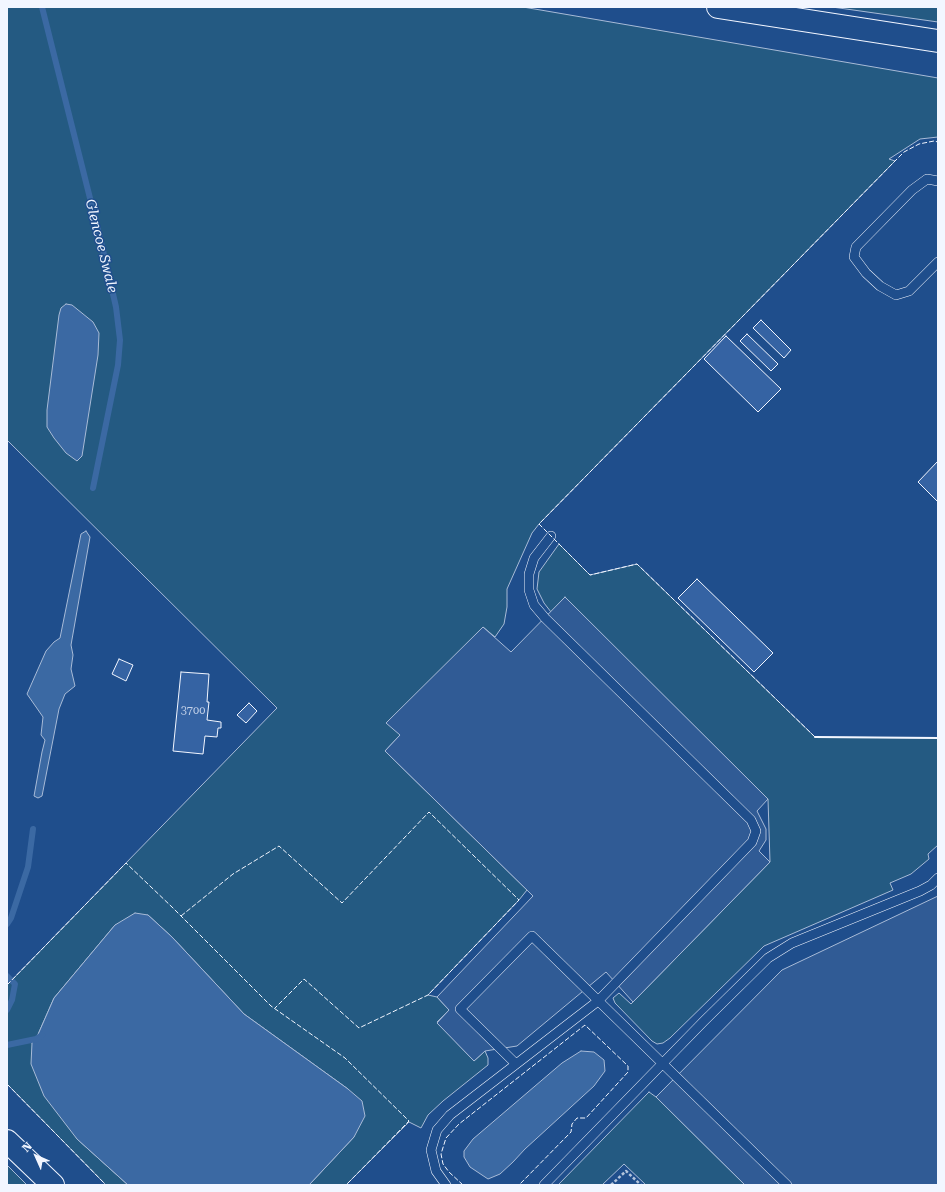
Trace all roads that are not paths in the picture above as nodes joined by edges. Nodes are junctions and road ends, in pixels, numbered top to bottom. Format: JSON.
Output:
{"nodes":[{"id":1,"x":718,"y":7,"type":"edge"},
{"id":2,"x":938,"y":41,"type":"edge"},
{"id":3,"x":938,"y":181,"type":"edge"},
{"id":4,"x":938,"y":262,"type":"edge"},
{"id":5,"x":551,"y":536,"type":"dead end"},
{"id":6,"x":938,"y":878,"type":"edge"},
{"id":7,"x":935,"y":888,"type":"edge"},
{"id":8,"x":598,"y":1001,"type":"junction"},
{"id":9,"x":663,"y":1063,"type":"junction"},
{"id":10,"x":516,"y":1064,"type":"junction"},
{"id":11,"x":7,"y":1141,"type":"edge"},
{"id":12,"x":53,"y":1185,"type":"edge"},
{"id":13,"x":446,"y":1185,"type":"edge"},
{"id":14,"x":544,"y":1185,"type":"edge"},
{"id":15,"x":787,"y":1185,"type":"edge"}],
"edges":[{"from":1,"to":2,"type":"main road"},
{"from":3,"to":4,"type":"lane"},
{"from":5,"to":8,"type":"lane"},
{"from":6,"to":7,"type":"lane"},
{"from":7,"to":9,"type":"lane"},
{"from":8,"to":9,"type":"lane"},
{"from":8,"to":10,"type":"lane"},
{"from":8,"to":10,"type":"lane"},
{"from":9,"to":14,"type":"lane"},
{"from":9,"to":15,"type":"lane"},
{"from":10,"to":13,"type":"lane"},
{"from":11,"to":12,"type":"main road"}]}
